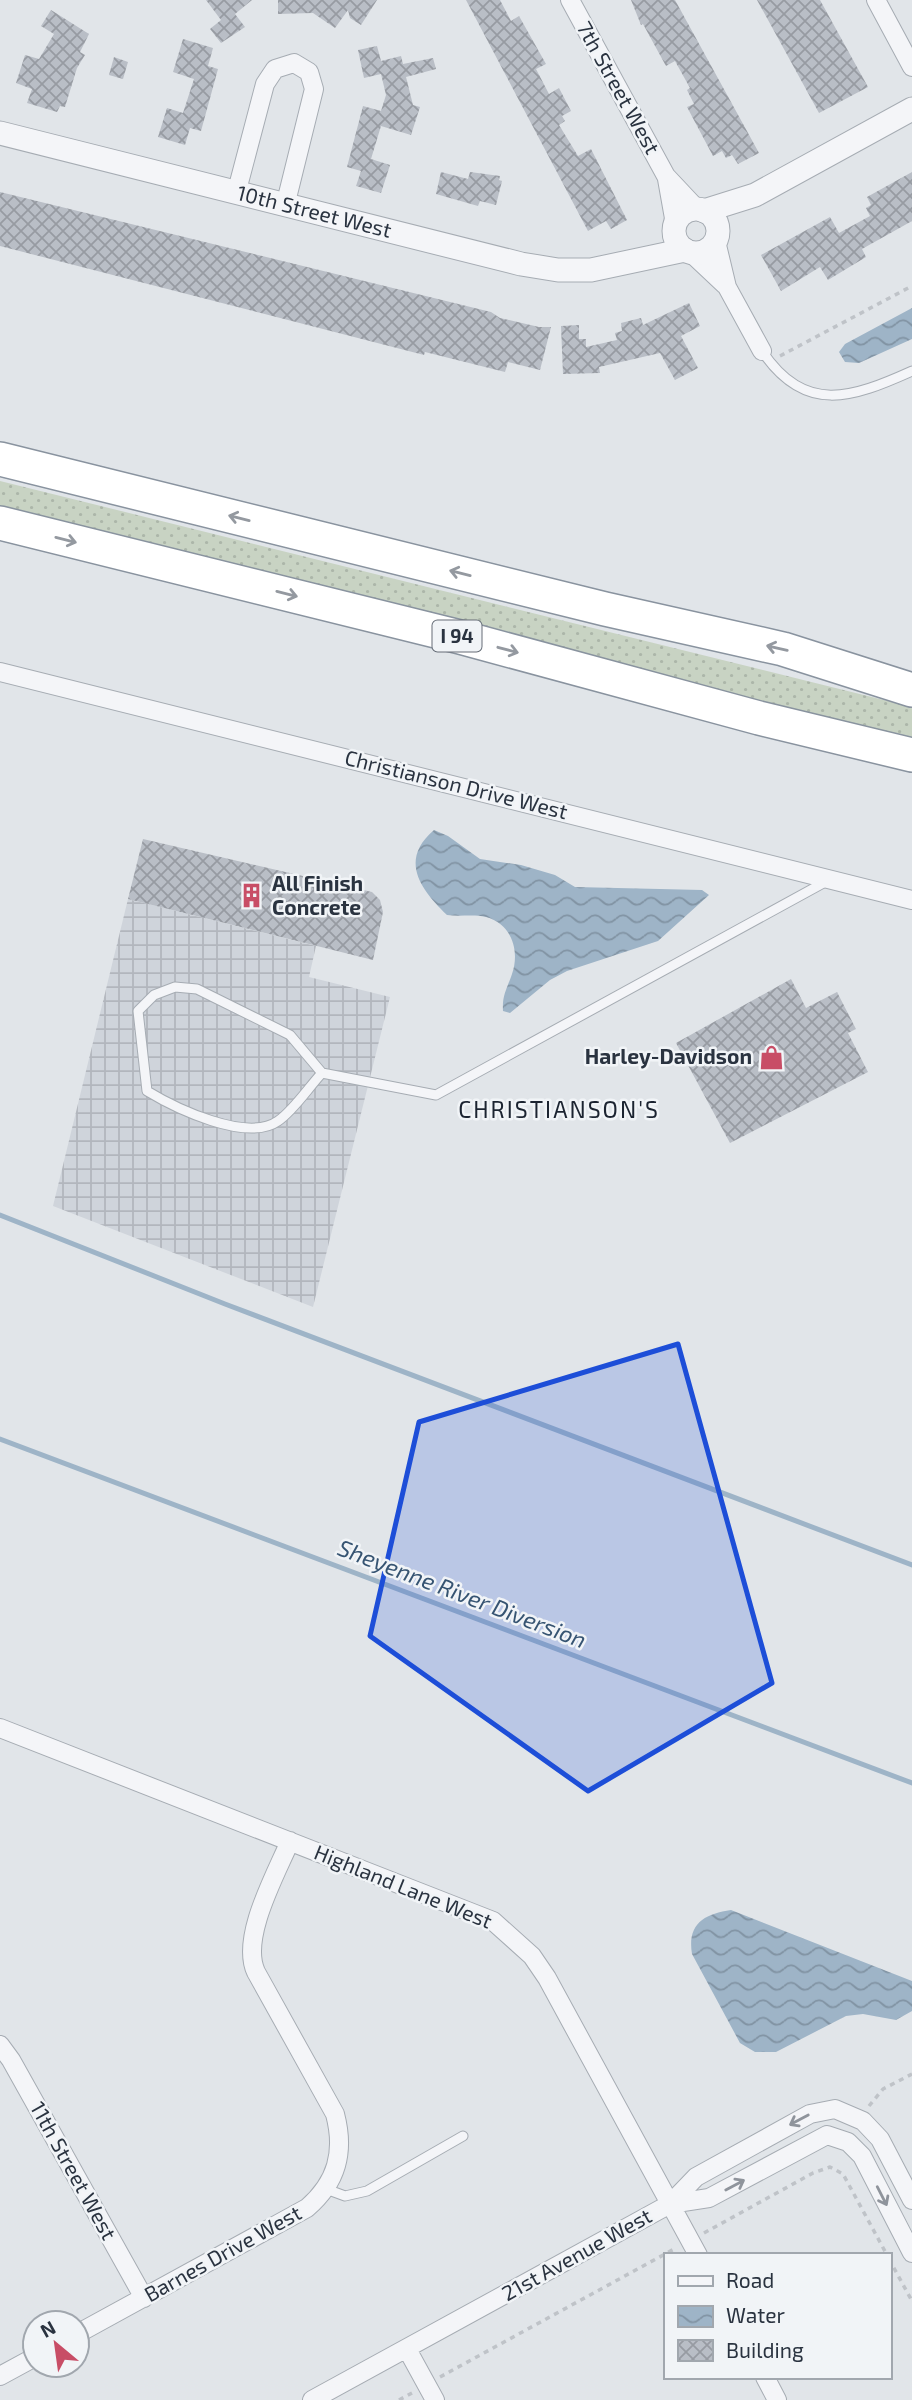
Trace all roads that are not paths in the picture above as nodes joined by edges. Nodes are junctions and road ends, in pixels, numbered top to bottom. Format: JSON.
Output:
{"nodes":[{"id":1,"x":570,"y":0,"type":"edge"},
{"id":2,"x":876,"y":0,"type":"edge"},
{"id":3,"x":912,"y":67,"type":"edge"},
{"id":4,"x":912,"y":109,"type":"edge"},
{"id":5,"x":0,"y":133,"type":"edge"},
{"id":6,"x":666,"y":176,"type":"junction"},
{"id":7,"x":236,"y":194,"type":"junction"},
{"id":8,"x":755,"y":195,"type":"junction"},
{"id":9,"x":285,"y":206,"type":"junction"},
{"id":10,"x":701,"y":210,"type":"junction"},
{"id":11,"x":717,"y":237,"type":"junction"},
{"id":12,"x":681,"y":240,"type":"junction"},
{"id":13,"x":727,"y":287,"type":"junction"},
{"id":14,"x":765,"y":357,"type":"joint"},
{"id":15,"x":912,"y":371,"type":"edge"},
{"id":16,"x":0,"y":459,"type":"edge"},
{"id":17,"x":0,"y":523,"type":"edge"},
{"id":18,"x":821,"y":660,"type":"junction"},
{"id":19,"x":912,"y":667,"type":"edge"},
{"id":20,"x":0,"y":672,"type":"edge"},
{"id":21,"x":912,"y":690,"type":"edge"},
{"id":22,"x":759,"y":718,"type":"junction"},
{"id":23,"x":912,"y":755,"type":"edge"},
{"id":24,"x":912,"y":775,"type":"edge"},
{"id":25,"x":831,"y":879,"type":"junction"},
{"id":26,"x":912,"y":900,"type":"edge"},
{"id":27,"x":322,"y":1073,"type":"junction"},
{"id":28,"x":0,"y":1728,"type":"edge"},
{"id":29,"x":289,"y":1841,"type":"junction"},
{"id":30,"x":0,"y":2045,"type":"edge"},
{"id":31,"x":463,"y":2136,"type":"dead end"},
{"id":32,"x":326,"y":2189,"type":"junction"},
{"id":33,"x":912,"y":2200,"type":"edge"},
{"id":34,"x":670,"y":2204,"type":"junction"},
{"id":35,"x":912,"y":2210,"type":"edge"},
{"id":36,"x":894,"y":2220,"type":"junction"},
{"id":37,"x":694,"y":2247,"type":"edge"},
{"id":38,"x":912,"y":2253,"type":"edge"},
{"id":39,"x":144,"y":2298,"type":"junction"},
{"id":40,"x":91,"y":2326,"type":"edge"},
{"id":41,"x":407,"y":2348,"type":"junction"},
{"id":42,"x":21,"y":2365,"type":"edge"},
{"id":43,"x":0,"y":2376,"type":"edge"},
{"id":44,"x":766,"y":2379,"type":"edge"},
{"id":45,"x":431,"y":2392,"type":"edge"},
{"id":46,"x":313,"y":2400,"type":"edge"},
{"id":47,"x":777,"y":2400,"type":"edge"}],
"edges":[{"from":1,"to":6,"type":"street","name":"7th Street West"},
{"from":2,"to":3,"type":"street"},
{"from":4,"to":8,"type":"street"},
{"from":5,"to":7,"type":"street","name":"10th Street West"},
{"from":6,"to":10,"type":"street","name":"7th Street West"},
{"from":6,"to":12,"type":"street","name":"7th Street West"},
{"from":7,"to":9,"type":"street","name":"10th Street West"},
{"from":7,"to":9,"type":"street"},
{"from":8,"to":10,"type":"street"},
{"from":8,"to":11,"type":"street"},
{"from":9,"to":12,"type":"street","name":"10th Street West"},
{"from":10,"to":11,"type":"street"},
{"from":10,"to":12,"type":"street"},
{"from":11,"to":12,"type":"street"},
{"from":11,"to":13,"type":"street"},
{"from":12,"to":13,"type":"street"},
{"from":13,"to":14,"type":"street"},
{"from":14,"to":15,"type":"lane"},
{"from":18,"to":16,"type":"highway","one_way":true},
{"from":17,"to":22,"type":"highway","number":"I 94","one_way":true},
{"from":18,"to":19,"type":"highway"},
{"from":18,"to":21,"type":"highway"},
{"from":20,"to":25,"type":"street","name":"Christianson Drive West"},
{"from":22,"to":23,"type":"highway","number":"I 94"},
{"from":22,"to":24,"type":"highway"},
{"from":25,"to":26,"type":"street","name":"Christianson Drive West"},
{"from":25,"to":27,"type":"lane"},
{"from":27,"to":27,"type":"lane"},
{"from":28,"to":29,"type":"street","name":"Highland Lane West"},
{"from":29,"to":32,"type":"street","name":"Barnes Drive West"},
{"from":29,"to":34,"type":"street","name":"Highland Lane West"},
{"from":30,"to":39,"type":"street","name":"11th Street West"},
{"from":31,"to":32,"type":"lane"},
{"from":32,"to":39,"type":"street","name":"Barnes Drive West"},
{"from":33,"to":34,"type":"street","one_way":true},
{"from":34,"to":36,"type":"street","name":"21st Avenue West","one_way":true},
{"from":34,"to":37,"type":"street"},
{"from":34,"to":41,"type":"street","name":"21st Avenue West"},
{"from":35,"to":36,"type":"street"},
{"from":36,"to":38,"type":"street"},
{"from":39,"to":40,"type":"street","name":"Barnes Drive West"},
{"from":41,"to":45,"type":"street"},
{"from":41,"to":46,"type":"street","name":"21st Avenue West"},
{"from":42,"to":43,"type":"street"},
{"from":44,"to":47,"type":"street"}]}
